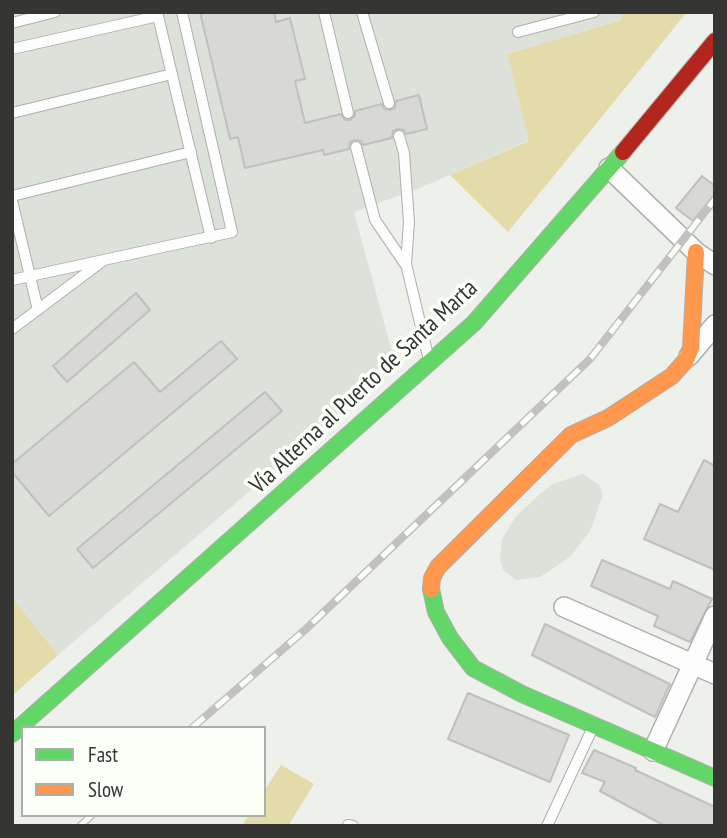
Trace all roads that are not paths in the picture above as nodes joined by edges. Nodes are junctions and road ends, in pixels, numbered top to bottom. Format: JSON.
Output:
{"nodes":[{"id":1,"x":55,"y":12,"type":"edge"},
{"id":2,"x":182,"y":12,"type":"edge"},
{"id":3,"x":324,"y":12,"type":"edge"},
{"id":4,"x":362,"y":12,"type":"edge"},
{"id":5,"x":594,"y":12,"type":"edge"},
{"id":6,"x":157,"y":14,"type":"edge"},
{"id":7,"x":12,"y":23,"type":"edge"},
{"id":8,"x":518,"y":32,"type":"dead end"},
{"id":9,"x":715,"y":41,"type":"edge"},
{"id":10,"x":12,"y":49,"type":"edge"},
{"id":11,"x":172,"y":74,"type":"junction"},
{"id":12,"x":389,"y":103,"type":"dead end"},
{"id":13,"x":12,"y":113,"type":"edge"},
{"id":14,"x":348,"y":113,"type":"dead end"},
{"id":15,"x":399,"y":136,"type":"dead end"},
{"id":16,"x":356,"y":147,"type":"dead end"},
{"id":17,"x":191,"y":152,"type":"junction"},
{"id":18,"x":609,"y":168,"type":"junction"},
{"id":19,"x":12,"y":199,"type":"edge"},
{"id":20,"x":211,"y":238,"type":"junction"},
{"id":21,"x":696,"y":251,"type":"junction"},
{"id":22,"x":108,"y":258,"type":"junction"},
{"id":23,"x":405,"y":264,"type":"junction"},
{"id":24,"x":715,"y":265,"type":"edge"},
{"id":25,"x":29,"y":276,"type":"junction"},
{"id":26,"x":12,"y":280,"type":"edge"},
{"id":27,"x":38,"y":310,"type":"junction"},
{"id":28,"x":715,"y":325,"type":"edge"},
{"id":29,"x":12,"y":329,"type":"edge"},
{"id":30,"x":686,"y":360,"type":"junction"},
{"id":31,"x":430,"y":362,"type":"junction"},
{"id":32,"x":564,"y":607,"type":"dead end"},
{"id":33,"x":715,"y":616,"type":"edge"},
{"id":34,"x":694,"y":664,"type":"junction"},
{"id":35,"x":715,"y":674,"type":"edge"},
{"id":36,"x":594,"y":725,"type":"junction"},
{"id":37,"x":12,"y":734,"type":"edge"},
{"id":38,"x":653,"y":751,"type":"junction"},
{"id":39,"x":715,"y":778,"type":"edge"},
{"id":40,"x":348,"y":825,"type":"edge"},
{"id":41,"x":354,"y":826,"type":"edge"},
{"id":42,"x":547,"y":826,"type":"edge"}],
"edges":[{"from":1,"to":7,"type":"lane"},
{"from":2,"to":20,"type":"lane"},
{"from":3,"to":14,"type":"lane"},
{"from":4,"to":12,"type":"lane"},
{"from":5,"to":8,"type":"lane"},
{"from":6,"to":10,"type":"lane"},
{"from":6,"to":11,"type":"lane"},
{"from":9,"to":18,"type":"main road","name":"Vía Alterna al Puerto de Santa Marta"},
{"from":11,"to":13,"type":"lane"},
{"from":11,"to":17,"type":"lane"},
{"from":15,"to":23,"type":"lane"},
{"from":16,"to":23,"type":"lane"},
{"from":17,"to":19,"type":"lane"},
{"from":17,"to":20,"type":"lane"},
{"from":18,"to":21,"type":"street"},
{"from":18,"to":31,"type":"main road","name":"Vía Alterna al Puerto de Santa Marta"},
{"from":19,"to":25,"type":"lane"},
{"from":20,"to":22,"type":"lane"},
{"from":21,"to":24,"type":"street"},
{"from":21,"to":30,"type":"main road"},
{"from":22,"to":25,"type":"lane"},
{"from":22,"to":27,"type":"lane"},
{"from":23,"to":31,"type":"lane"},
{"from":25,"to":26,"type":"lane"},
{"from":25,"to":27,"type":"lane"},
{"from":27,"to":29,"type":"lane"},
{"from":28,"to":30,"type":"street"},
{"from":30,"to":36,"type":"main road"},
{"from":31,"to":37,"type":"main road","name":"Vía Alterna al Puerto de Santa Marta"},
{"from":32,"to":34,"type":"street"},
{"from":33,"to":34,"type":"street"},
{"from":34,"to":35,"type":"street"},
{"from":34,"to":38,"type":"street"},
{"from":36,"to":38,"type":"main road"},
{"from":36,"to":42,"type":"lane"},
{"from":38,"to":39,"type":"main road"},
{"from":40,"to":41,"type":"lane"}]}
